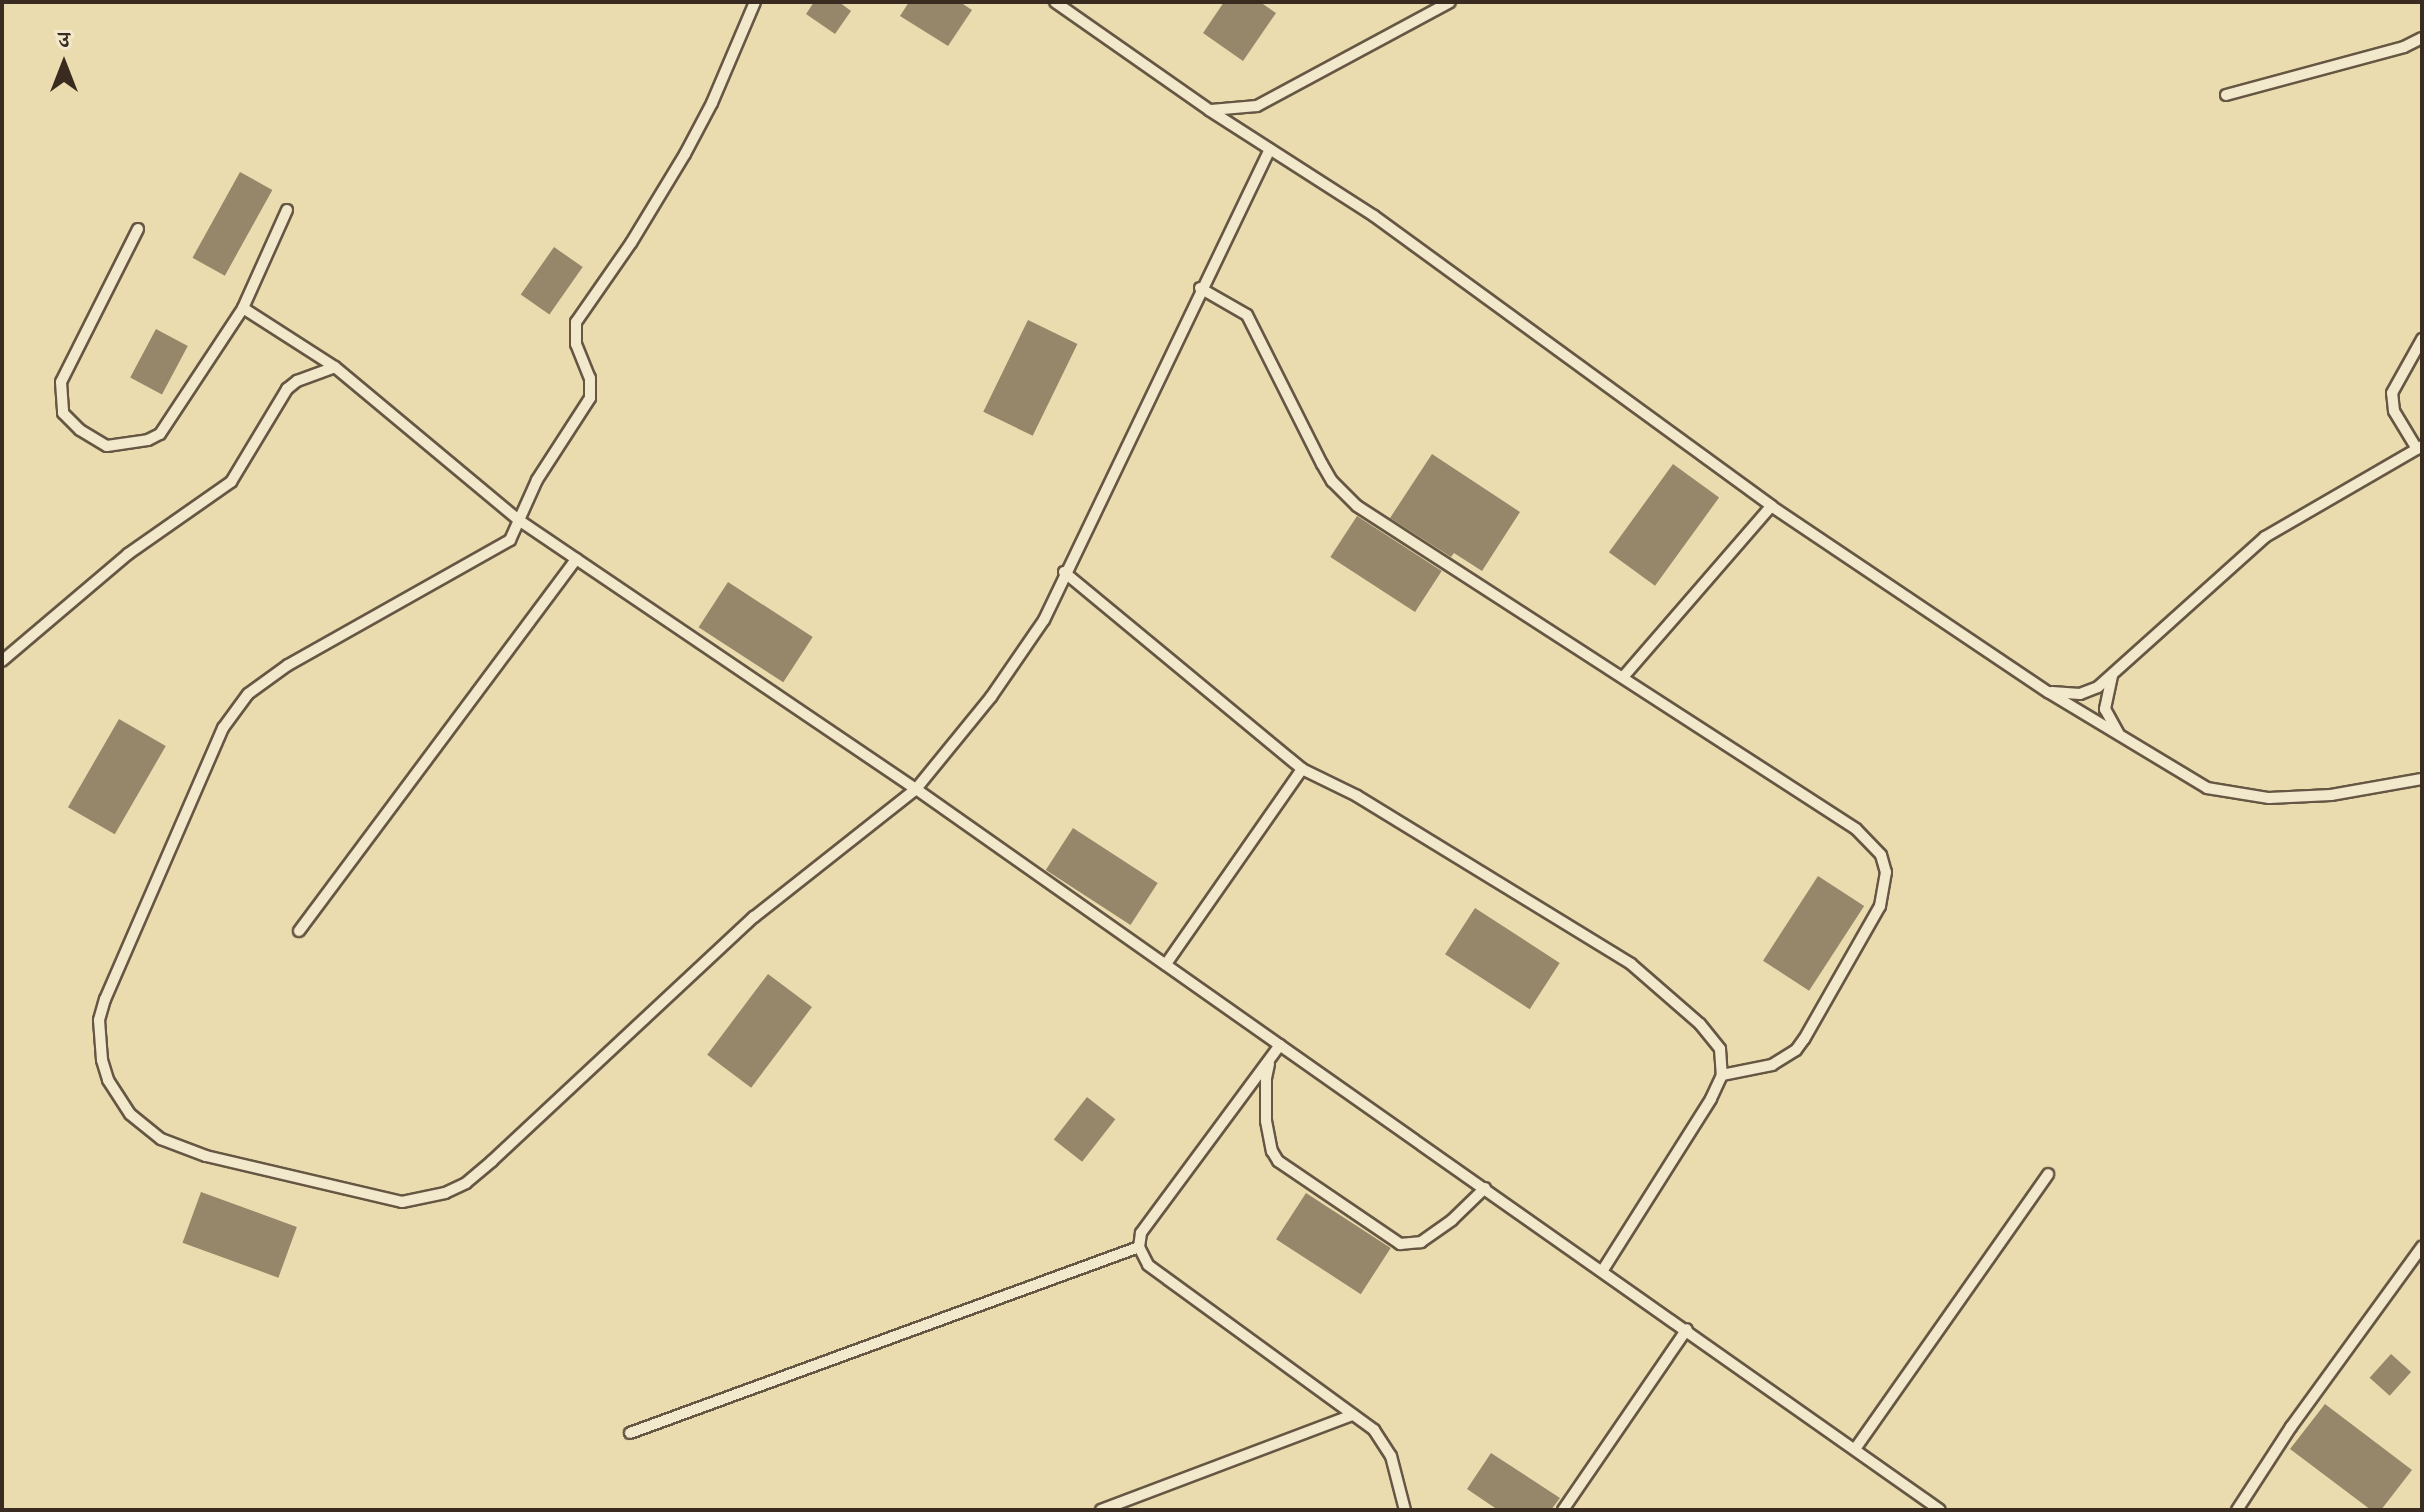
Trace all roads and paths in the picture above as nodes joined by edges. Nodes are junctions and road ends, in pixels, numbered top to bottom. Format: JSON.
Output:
{"nodes":[{"id":1,"x":755,"y":2,"type":"edge"},
{"id":2,"x":1055,"y":2,"type":"edge"},
{"id":3,"x":1450,"y":2,"type":"edge"},
{"id":4,"x":2422,"y":38,"type":"edge"},
{"id":5,"x":2226,"y":95,"type":"dead end"},
{"id":6,"x":1209,"y":110,"type":"junction"},
{"id":7,"x":1270,"y":149,"type":"junction"},
{"id":8,"x":287,"y":210,"type":"dead end"},
{"id":9,"x":138,"y":229,"type":"dead end"},
{"id":10,"x":1200,"y":288,"type":"junction"},
{"id":11,"x":243,"y":308,"type":"junction"},
{"id":12,"x":2422,"y":339,"type":"edge"},
{"id":13,"x":335,"y":367,"type":"junction"},
{"id":14,"x":2420,"y":448,"type":"edge"},
{"id":15,"x":1771,"y":506,"type":"junction"},
{"id":16,"x":520,"y":521,"type":"junction"},
{"id":17,"x":576,"y":559,"type":"junction"},
{"id":18,"x":1064,"y":572,"type":"junction"},
{"id":19,"x":2,"y":661,"type":"edge"},
{"id":20,"x":1624,"y":676,"type":"junction"},
{"id":21,"x":2112,"y":676,"type":"junction"},
{"id":22,"x":2048,"y":692,"type":"junction"},
{"id":23,"x":2121,"y":738,"type":"junction"},
{"id":24,"x":1302,"y":769,"type":"junction"},
{"id":25,"x":2422,"y":779,"type":"edge"},
{"id":26,"x":916,"y":789,"type":"junction"},
{"id":27,"x":299,"y":931,"type":"dead end"},
{"id":28,"x":1166,"y":964,"type":"junction"},
{"id":29,"x":1280,"y":1045,"type":"junction"},
{"id":30,"x":1722,"y":1075,"type":"junction"},
{"id":31,"x":2048,"y":1174,"type":"dead end"},
{"id":32,"x":1485,"y":1188,"type":"junction"},
{"id":33,"x":1139,"y":1247,"type":"junction"},
{"id":34,"x":2422,"y":1247,"type":"edge"},
{"id":35,"x":1603,"y":1270,"type":"junction"},
{"id":36,"x":1687,"y":1329,"type":"junction"},
{"id":37,"x":1353,"y":1415,"type":"junction"},
{"id":38,"x":630,"y":1433,"type":"dead end"},
{"id":39,"x":1855,"y":1449,"type":"junction"},
{"id":40,"x":1101,"y":1510,"type":"edge"},
{"id":41,"x":1405,"y":1510,"type":"edge"},
{"id":42,"x":1563,"y":1510,"type":"edge"},
{"id":43,"x":1940,"y":1510,"type":"edge"},
{"id":44,"x":2237,"y":1510,"type":"edge"}],
"edges":[{"from":1,"to":16,"type":"lane"},
{"from":2,"to":6,"type":"lane"},
{"from":3,"to":6,"type":"lane"},
{"from":4,"to":5,"type":"lane"},
{"from":6,"to":7,"type":"lane"},
{"from":7,"to":10,"type":"lane"},
{"from":7,"to":15,"type":"lane"},
{"from":8,"to":11,"type":"lane"},
{"from":9,"to":11,"type":"lane"},
{"from":10,"to":18,"type":"lane"},
{"from":10,"to":20,"type":"lane"},
{"from":11,"to":13,"type":"lane"},
{"from":12,"to":14,"type":"lane"},
{"from":13,"to":16,"type":"lane"},
{"from":13,"to":19,"type":"lane"},
{"from":14,"to":21,"type":"lane"},
{"from":15,"to":20,"type":"lane"},
{"from":15,"to":22,"type":"lane"},
{"from":16,"to":17,"type":"lane"},
{"from":16,"to":26,"type":"lane"},
{"from":17,"to":26,"type":"lane"},
{"from":17,"to":27,"type":"lane"},
{"from":18,"to":24,"type":"lane"},
{"from":18,"to":26,"type":"lane"},
{"from":20,"to":30,"type":"lane"},
{"from":21,"to":22,"type":"lane"},
{"from":21,"to":23,"type":"lane"},
{"from":22,"to":23,"type":"lane"},
{"from":23,"to":25,"type":"lane"},
{"from":24,"to":28,"type":"lane"},
{"from":24,"to":30,"type":"lane"},
{"from":26,"to":28,"type":"lane"},
{"from":28,"to":29,"type":"lane"},
{"from":29,"to":32,"type":"lane"},
{"from":29,"to":32,"type":"lane"},
{"from":29,"to":33,"type":"lane"},
{"from":30,"to":35,"type":"lane"},
{"from":31,"to":39,"type":"lane"},
{"from":32,"to":35,"type":"lane"},
{"from":33,"to":37,"type":"lane"},
{"from":33,"to":38,"type":"lane"},
{"from":34,"to":44,"type":"lane"},
{"from":35,"to":36,"type":"lane"},
{"from":36,"to":39,"type":"lane"},
{"from":36,"to":42,"type":"lane"},
{"from":37,"to":40,"type":"lane"},
{"from":37,"to":41,"type":"lane"},
{"from":39,"to":43,"type":"lane"}]}
